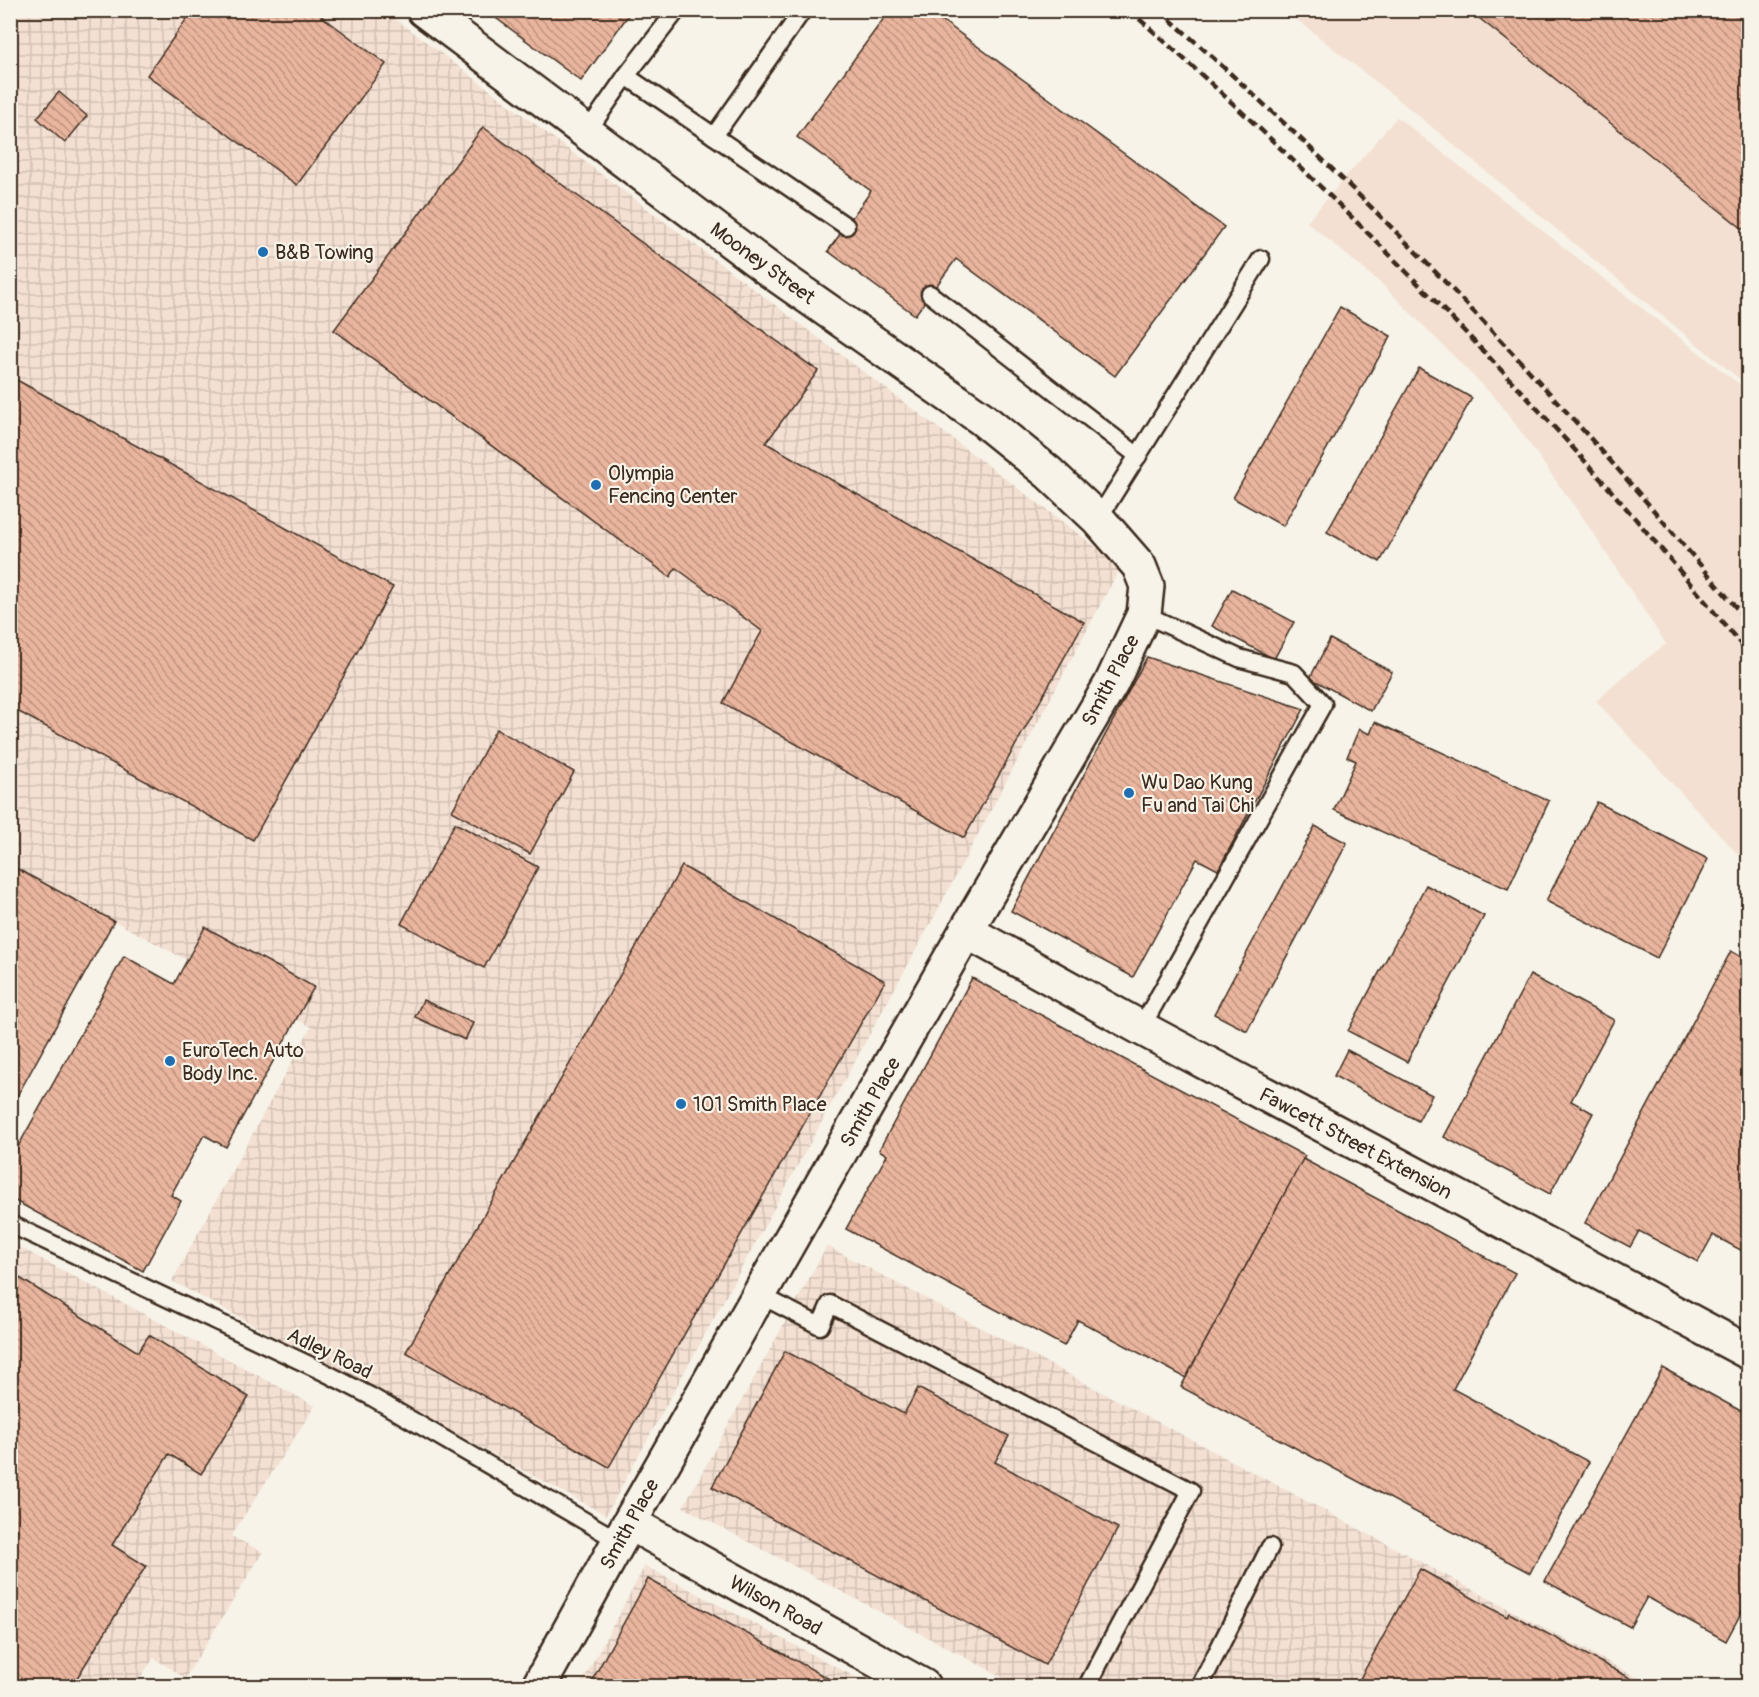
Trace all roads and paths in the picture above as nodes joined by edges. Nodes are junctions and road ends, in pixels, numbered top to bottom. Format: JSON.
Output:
{"nodes":[{"id":1,"x":424,"y":10,"type":"edge"},
{"id":2,"x":677,"y":10,"type":"edge"},
{"id":3,"x":803,"y":10,"type":"edge"},
{"id":4,"x":626,"y":76,"type":"junction"},
{"id":5,"x":587,"y":132,"type":"junction"},
{"id":6,"x":714,"y":136,"type":"junction"},
{"id":7,"x":846,"y":226,"type":"dead end"},
{"id":8,"x":1261,"y":259,"type":"dead end"},
{"id":9,"x":930,"y":294,"type":"dead end"},
{"id":10,"x":1137,"y":456,"type":"junction"},
{"id":11,"x":1098,"y":519,"type":"junction"},
{"id":12,"x":1144,"y":614,"type":"junction"},
{"id":13,"x":966,"y":930,"type":"junction"},
{"id":14,"x":1141,"y":1028,"type":"junction"},
{"id":15,"x":10,"y":1224,"type":"edge"},
{"id":16,"x":760,"y":1295,"type":"junction"},
{"id":17,"x":1749,"y":1352,"type":"edge"},
{"id":18,"x":624,"y":1532,"type":"junction"},
{"id":19,"x":1270,"y":1547,"type":"dead end"},
{"id":20,"x":539,"y":1686,"type":"edge"},
{"id":21,"x":923,"y":1686,"type":"edge"},
{"id":22,"x":1087,"y":1686,"type":"edge"},
{"id":23,"x":1200,"y":1686,"type":"edge"}],
"edges":[{"from":1,"to":5,"type":"street","name":"Mooney Street"},
{"from":2,"to":4,"type":"lane"},
{"from":3,"to":6,"type":"lane"},
{"from":4,"to":5,"type":"lane"},
{"from":4,"to":6,"type":"lane"},
{"from":5,"to":11,"type":"street","name":"Mooney Street"},
{"from":6,"to":7,"type":"lane"},
{"from":8,"to":10,"type":"lane"},
{"from":9,"to":10,"type":"lane"},
{"from":10,"to":11,"type":"lane"},
{"from":11,"to":12,"type":"street","name":"Smith Place"},
{"from":12,"to":13,"type":"street","name":"Smith Place"},
{"from":12,"to":14,"type":"lane"},
{"from":13,"to":14,"type":"street","name":"Fawcett Street Extension"},
{"from":13,"to":16,"type":"street","name":"Smith Place"},
{"from":14,"to":17,"type":"street","name":"Fawcett Street Extension"},
{"from":15,"to":18,"type":"lane","name":"Adley Road"},
{"from":16,"to":18,"type":"street","name":"Smith Place"},
{"from":16,"to":22,"type":"lane"},
{"from":18,"to":20,"type":"street","name":"Smith Place"},
{"from":18,"to":21,"type":"street","name":"Wilson Road"},
{"from":19,"to":23,"type":"lane"}]}
